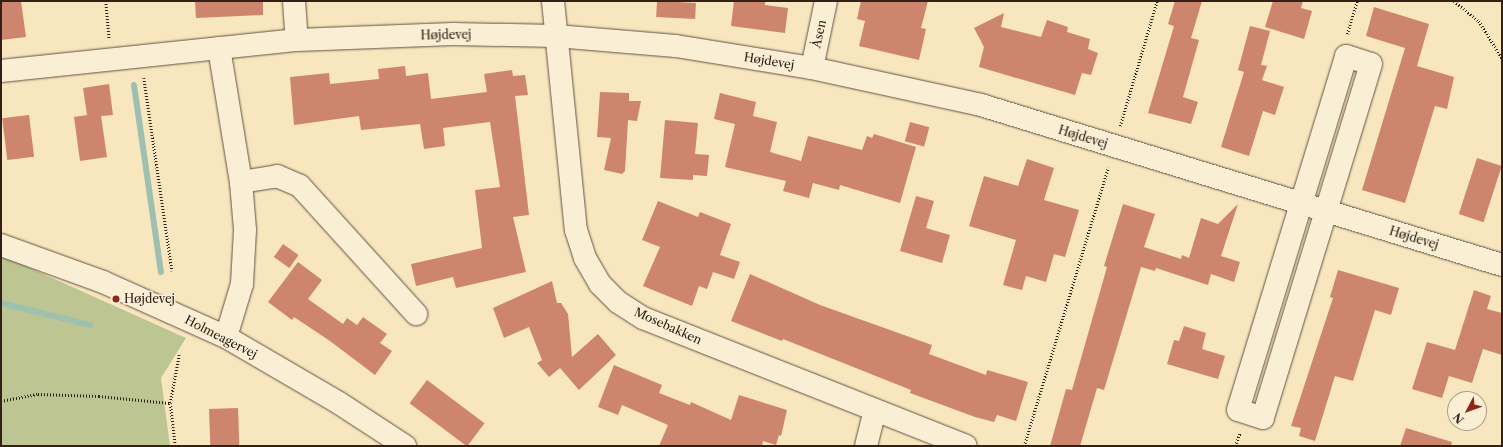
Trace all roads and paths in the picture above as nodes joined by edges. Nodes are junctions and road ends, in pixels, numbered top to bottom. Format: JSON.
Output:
{"nodes":[{"id":1,"x":106,"y":1,"type":"edge"},
{"id":2,"x":294,"y":1,"type":"edge"},
{"id":3,"x":553,"y":1,"type":"edge"},
{"id":4,"x":826,"y":1,"type":"edge"},
{"id":5,"x":1157,"y":1,"type":"edge"},
{"id":6,"x":1357,"y":1,"type":"edge"},
{"id":7,"x":1454,"y":1,"type":"edge"},
{"id":8,"x":556,"y":36,"type":"junction"},
{"id":9,"x":296,"y":40,"type":"junction"},
{"id":10,"x":219,"y":48,"type":"junction"},
{"id":11,"x":141,"y":55,"type":"junction"},
{"id":12,"x":1346,"y":56,"type":"junction"},
{"id":13,"x":111,"y":58,"type":"junction"},
{"id":14,"x":1502,"y":58,"type":"edge"},
{"id":15,"x":812,"y":68,"type":"junction"},
{"id":16,"x":1,"y":71,"type":"edge"},
{"id":17,"x":1114,"y":146,"type":"junction"},
{"id":18,"x":241,"y":182,"type":"junction"},
{"id":19,"x":1301,"y":203,"type":"junction"},
{"id":20,"x":1326,"y":211,"type":"junction"},
{"id":21,"x":1,"y":244,"type":"edge"},
{"id":22,"x":1502,"y":265,"type":"edge"},
{"id":23,"x":172,"y":271,"type":"dead end"},
{"id":24,"x":416,"y":314,"type":"dead end"},
{"id":25,"x":226,"y":337,"type":"junction"},
{"id":26,"x":179,"y":355,"type":"dead end"},
{"id":27,"x":1,"y":401,"type":"edge"},
{"id":28,"x":170,"y":403,"type":"junction"},
{"id":29,"x":875,"y":410,"type":"junction"},
{"id":30,"x":175,"y":446,"type":"edge"},
{"id":31,"x":405,"y":446,"type":"edge"},
{"id":32,"x":866,"y":446,"type":"edge"},
{"id":33,"x":966,"y":446,"type":"edge"},
{"id":34,"x":1024,"y":446,"type":"edge"}],
"edges":[{"from":1,"to":13,"type":"path"},
{"from":2,"to":9,"type":"street"},
{"from":3,"to":8,"type":"street","name":"Mosebakken"},
{"from":4,"to":15,"type":"street","name":"Åsen"},
{"from":5,"to":17,"type":"path"},
{"from":6,"to":12,"type":"path"},
{"from":7,"to":14,"type":"path"},
{"from":8,"to":9,"type":"street","name":"Højdevej"},
{"from":8,"to":15,"type":"street","name":"Højdevej"},
{"from":8,"to":29,"type":"street","name":"Mosebakken"},
{"from":9,"to":10,"type":"street","name":"Højdevej"},
{"from":10,"to":11,"type":"street","name":"Højdevej"},
{"from":10,"to":18,"type":"street"},
{"from":11,"to":13,"type":"street","name":"Højdevej"},
{"from":11,"to":23,"type":"path"},
{"from":12,"to":19,"type":"street"},
{"from":12,"to":20,"type":"street"},
{"from":13,"to":16,"type":"street","name":"Højdevej"},
{"from":15,"to":17,"type":"street","name":"Højdevej"},
{"from":17,"to":19,"type":"street","name":"Højdevej"},
{"from":17,"to":34,"type":"path"},
{"from":18,"to":24,"type":"street"},
{"from":18,"to":25,"type":"street"},
{"from":19,"to":20,"type":"street","name":"Højdevej"},
{"from":19,"to":20,"type":"street"},
{"from":20,"to":22,"type":"street","name":"Højdevej"},
{"from":21,"to":25,"type":"street","name":"Holmeagervej"},
{"from":25,"to":31,"type":"street","name":"Holmeagervej"},
{"from":26,"to":28,"type":"path"},
{"from":27,"to":28,"type":"path"},
{"from":28,"to":30,"type":"path"},
{"from":29,"to":32,"type":"street"},
{"from":29,"to":33,"type":"street","name":"Mosebakken"}]}
